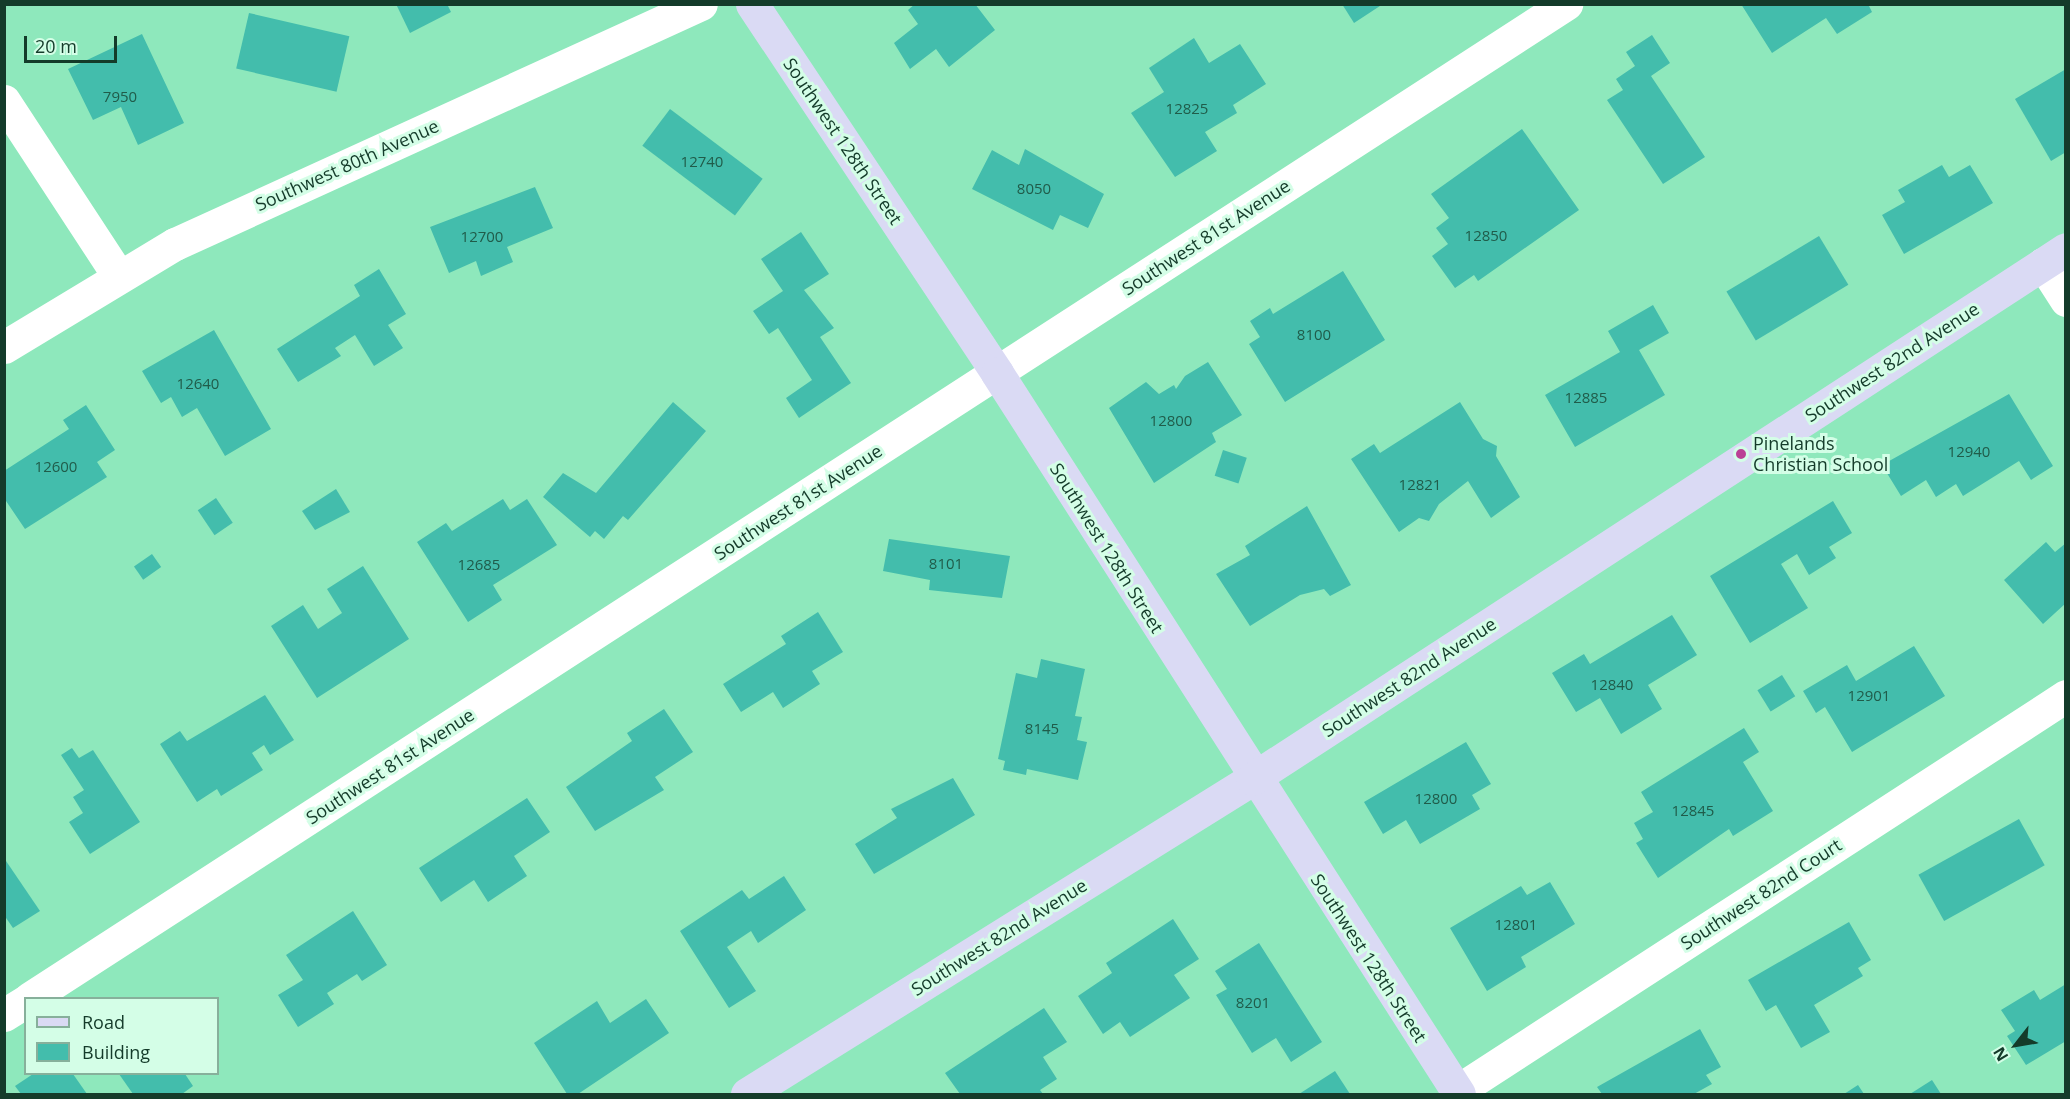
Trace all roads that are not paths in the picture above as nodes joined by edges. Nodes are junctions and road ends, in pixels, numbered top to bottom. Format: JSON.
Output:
{"nodes":[{"id":1,"x":701,"y":4,"type":"edge"},
{"id":2,"x":752,"y":4,"type":"edge"},
{"id":3,"x":1566,"y":4,"type":"edge"},
{"id":4,"x":4,"y":101,"type":"edge"},
{"id":5,"x":2054,"y":257,"type":"edge"},
{"id":6,"x":117,"y":274,"type":"junction"},
{"id":7,"x":2066,"y":300,"type":"edge"},
{"id":8,"x":4,"y":347,"type":"edge"},
{"id":9,"x":998,"y":373,"type":"junction"},
{"id":10,"x":2066,"y":696,"type":"edge"},
{"id":11,"x":1252,"y":779,"type":"junction"},
{"id":12,"x":33,"y":997,"type":"edge"},
{"id":13,"x":24,"y":1002,"type":"edge"},
{"id":14,"x":4,"y":1015,"type":"edge"},
{"id":15,"x":1458,"y":1093,"type":"edge"},
{"id":16,"x":747,"y":1095,"type":"edge"}],
"edges":[{"from":1,"to":6,"type":"street","name":"Southwest 80th Avenue"},
{"from":2,"to":9,"type":"street","name":"Southwest 128th Street"},
{"from":3,"to":9,"type":"street","name":"Southwest 81st Avenue"},
{"from":4,"to":6,"type":"street"},
{"from":5,"to":7,"type":"street"},
{"from":5,"to":11,"type":"street","name":"Southwest 82nd Avenue"},
{"from":6,"to":8,"type":"street","name":"Southwest 80th Avenue"},
{"from":9,"to":11,"type":"street","name":"Southwest 128th Street"},
{"from":9,"to":12,"type":"street","name":"Southwest 81st Avenue"},
{"from":10,"to":15,"type":"street","name":"Southwest 82nd Court"},
{"from":11,"to":15,"type":"street","name":"Southwest 128th Street"},
{"from":11,"to":16,"type":"street","name":"Southwest 82nd Avenue"},
{"from":13,"to":14,"type":"street"}]}
